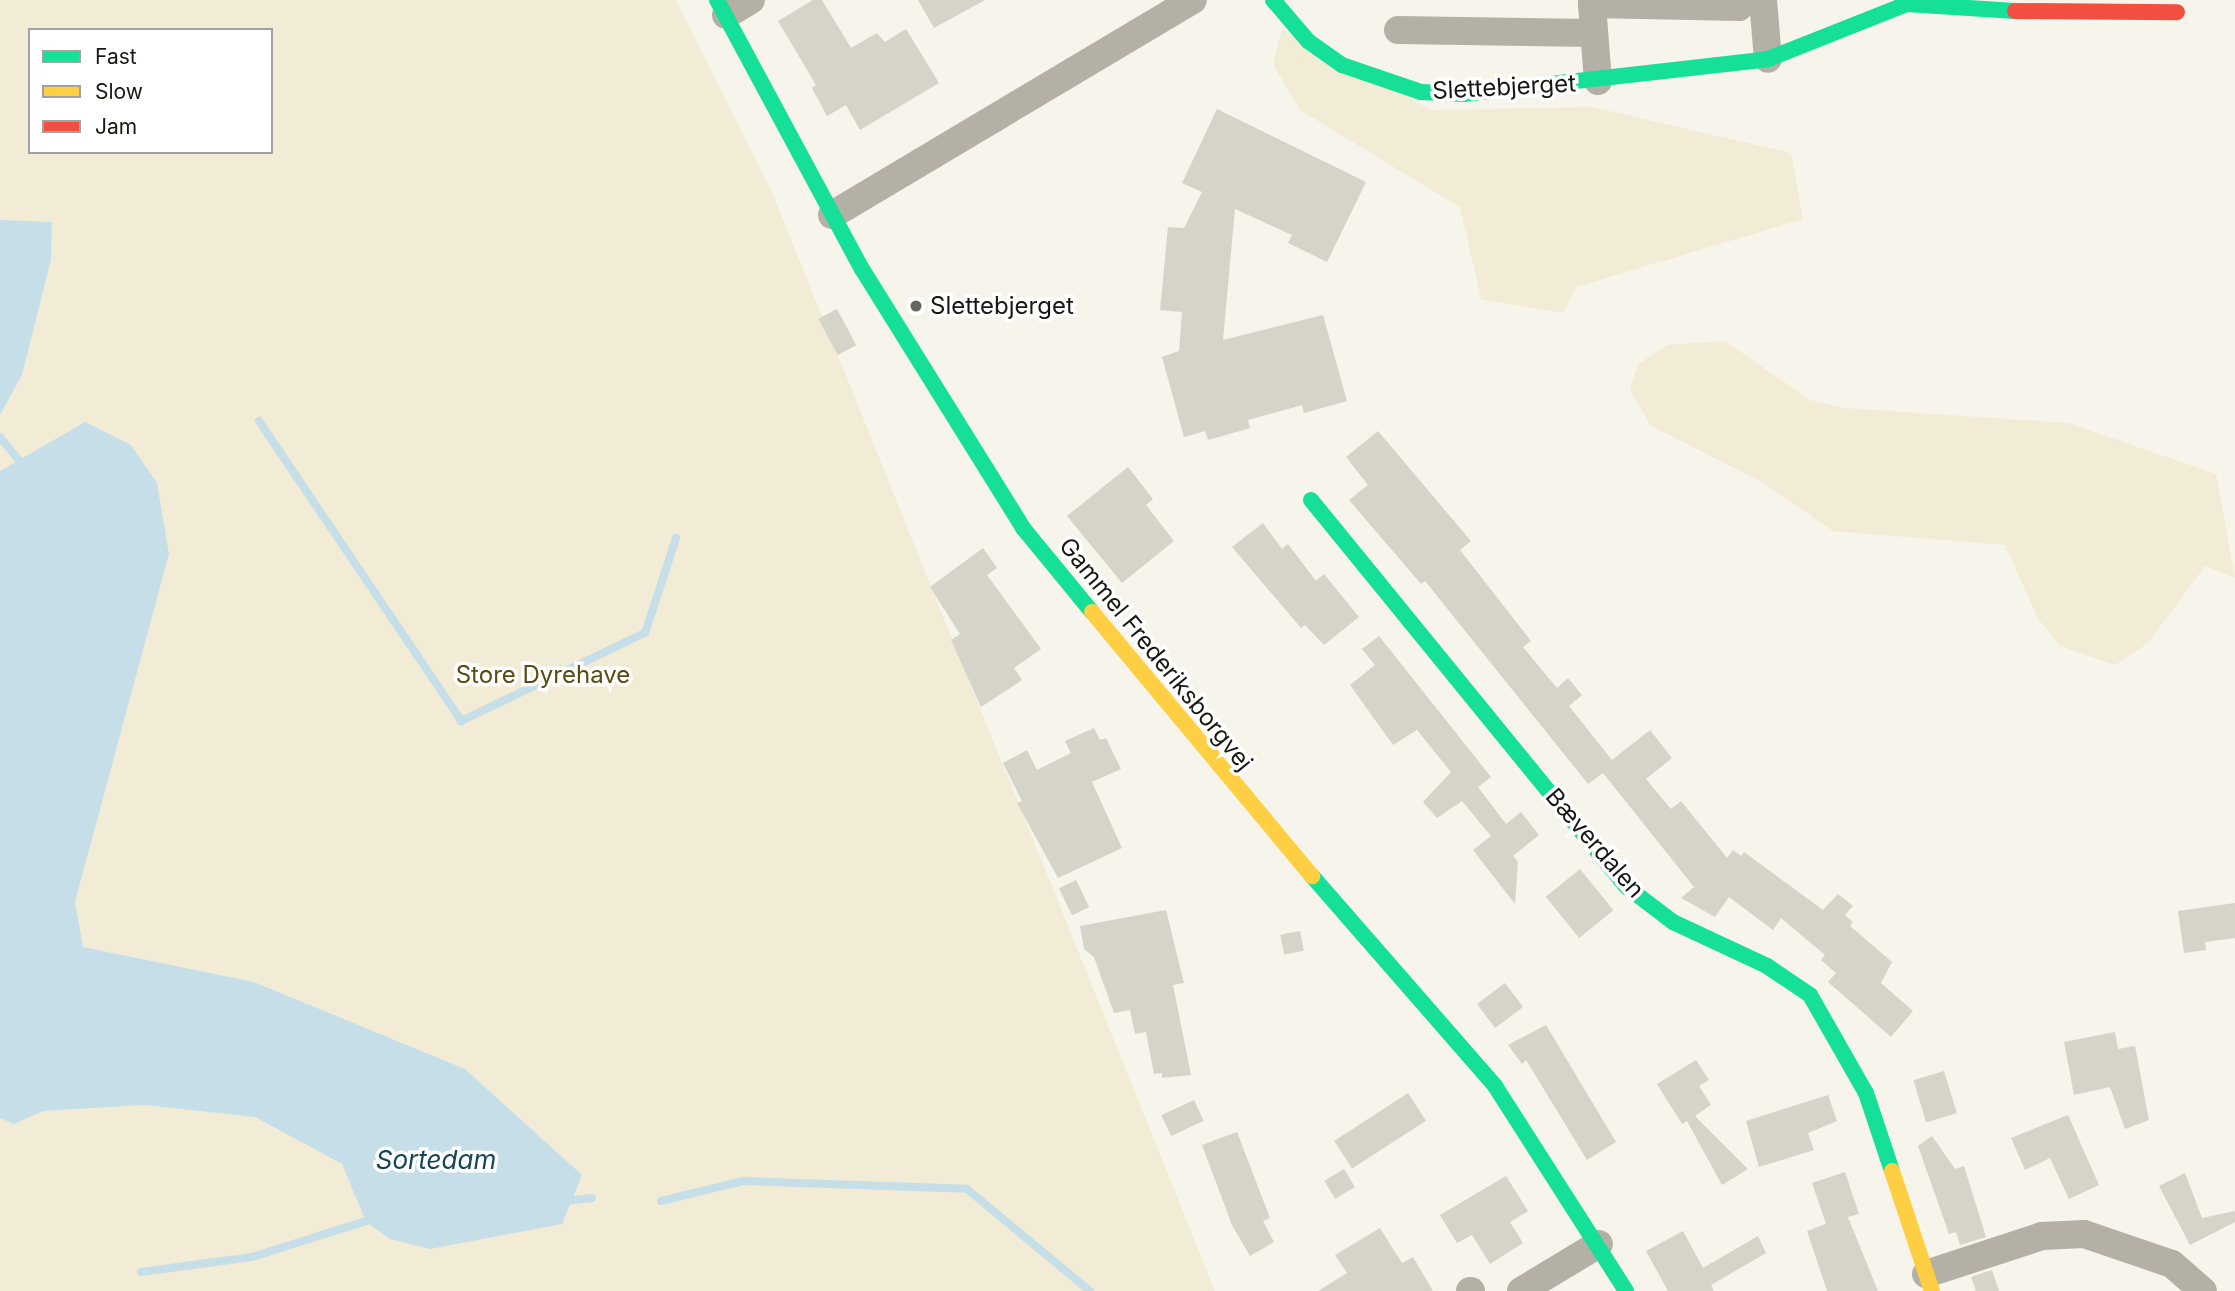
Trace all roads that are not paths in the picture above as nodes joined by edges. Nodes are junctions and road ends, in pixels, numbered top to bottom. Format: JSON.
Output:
{"nodes":[{"id":1,"x":751,"y":0,"type":"edge"},
{"id":2,"x":1193,"y":0,"type":"edge"},
{"id":3,"x":1273,"y":0,"type":"edge"},
{"id":4,"x":1907,"y":2,"type":"edge"},
{"id":5,"x":1751,"y":4,"type":"edge"},
{"id":6,"x":722,"y":8,"type":"edge"},
{"id":7,"x":2177,"y":12,"type":"dead end"},
{"id":8,"x":1398,"y":30,"type":"dead end"},
{"id":9,"x":1594,"y":33,"type":"junction"},
{"id":10,"x":1768,"y":60,"type":"junction"},
{"id":11,"x":1598,"y":81,"type":"junction"},
{"id":12,"x":832,"y":215,"type":"junction"},
{"id":13,"x":1311,"y":500,"type":"dead end"},
{"id":14,"x":1600,"y":1244,"type":"junction"},
{"id":15,"x":1929,"y":1282,"type":"edge"},
{"id":16,"x":1521,"y":1291,"type":"edge"},
{"id":17,"x":1626,"y":1291,"type":"edge"},
{"id":18,"x":2203,"y":1291,"type":"edge"}],
"edges":[{"from":1,"to":6,"type":"street"},
{"from":2,"to":12,"type":"street"},
{"from":3,"to":11,"type":"street","name":"Slettebjerget"},
{"from":4,"to":7,"type":"street","name":"Slettebjerget"},
{"from":4,"to":10,"type":"street","name":"Slettebjerget"},
{"from":5,"to":9,"type":"street","name":"Slettebjerget"},
{"from":5,"to":10,"type":"street","name":"Slettebjerget"},
{"from":6,"to":12,"type":"street","name":"Gammel Frederiksborgvej"},
{"from":8,"to":9,"type":"street","name":"Slettebjerget"},
{"from":9,"to":11,"type":"street","name":"Slettebjerget"},
{"from":10,"to":11,"type":"street","name":"Slettebjerget"},
{"from":12,"to":14,"type":"street","name":"Gammel Frederiksborgvej"},
{"from":13,"to":15,"type":"street","name":"Bæverdalen"},
{"from":14,"to":16,"type":"street"},
{"from":14,"to":17,"type":"street","name":"Gammel Frederiksborgvej"},
{"from":15,"to":18,"type":"street","name":"Bæverdalen"}]}
